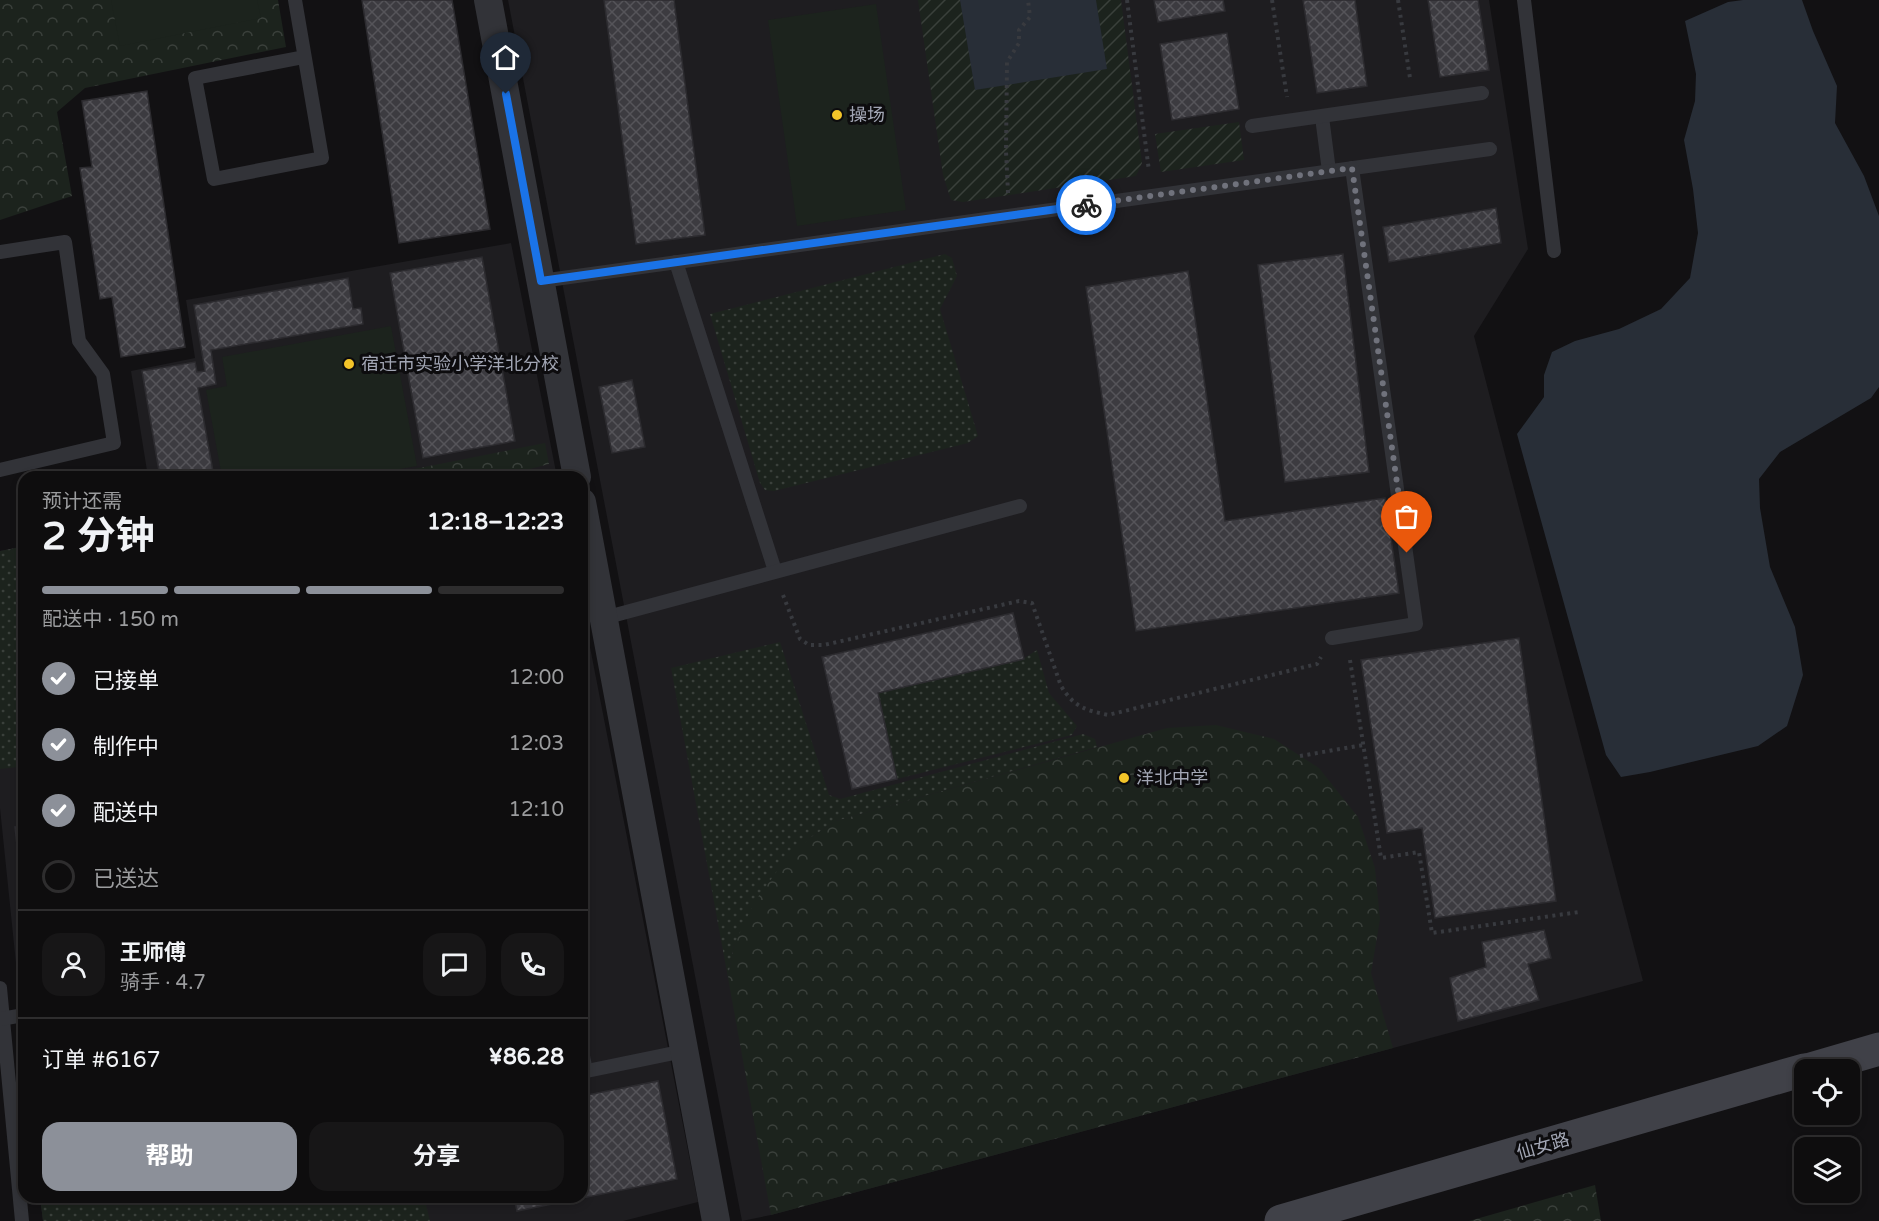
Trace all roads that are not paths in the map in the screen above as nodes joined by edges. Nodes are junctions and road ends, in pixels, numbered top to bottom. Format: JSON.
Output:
{"nodes":[{"id":1,"x":295,"y":0,"type":"edge"},
{"id":2,"x":488,"y":0,"type":"edge"},
{"id":3,"x":1524,"y":0,"type":"edge"},
{"id":4,"x":304,"y":57,"type":"junction"},
{"id":5,"x":1482,"y":93,"type":"dead end"},
{"id":6,"x":1322,"y":117,"type":"junction"},
{"id":7,"x":1252,"y":126,"type":"dead end"},
{"id":8,"x":1490,"y":149,"type":"dead end"},
{"id":9,"x":1352,"y":168,"type":"junction"},
{"id":10,"x":1329,"y":171,"type":"junction"},
{"id":11,"x":1554,"y":251,"type":"dead end"},
{"id":12,"x":0,"y":252,"type":"edge"},
{"id":13,"x":676,"y":262,"type":"junction"},
{"id":14,"x":541,"y":281,"type":"junction"},
{"id":15,"x":0,"y":470,"type":"edge"},
{"id":16,"x":576,"y":471,"type":"edge"},
{"id":17,"x":1020,"y":506,"type":"dead end"},
{"id":18,"x":588,"y":534,"type":"edge"},
{"id":19,"x":775,"y":571,"type":"junction"},
{"id":20,"x":604,"y":618,"type":"junction"},
{"id":21,"x":1339,"y":637,"type":"road end"},
{"id":22,"x":0,"y":988,"type":"edge"},
{"id":23,"x":18,"y":1016,"type":"edge"},
{"id":24,"x":2,"y":1018,"type":"edge"},
{"id":25,"x":1879,"y":1049,"type":"edge"},
{"id":26,"x":684,"y":1051,"type":"junction"},
{"id":27,"x":1844,"y":1059,"type":"edge"},
{"id":28,"x":588,"y":1070,"type":"edge"},
{"id":29,"x":1794,"y":1073,"type":"edge"},
{"id":30,"x":18,"y":1180,"type":"edge"},
{"id":31,"x":20,"y":1203,"type":"edge"},
{"id":32,"x":22,"y":1221,"type":"edge"},
{"id":33,"x":716,"y":1221,"type":"edge"},
{"id":34,"x":1281,"y":1221,"type":"edge"}],
"edges":[{"from":1,"to":4,"type":"lane"},
{"from":2,"to":14,"type":"street"},
{"from":3,"to":11,"type":"lane"},
{"from":4,"to":4,"type":"lane"},
{"from":5,"to":6,"type":"lane"},
{"from":6,"to":7,"type":"lane"},
{"from":6,"to":10,"type":"lane"},
{"from":8,"to":9,"type":"lane"},
{"from":9,"to":10,"type":"lane"},
{"from":9,"to":21,"type":"lane"},
{"from":10,"to":13,"type":"lane"},
{"from":12,"to":15,"type":"lane"},
{"from":13,"to":14,"type":"lane"},
{"from":13,"to":19,"type":"lane"},
{"from":14,"to":16,"type":"street"},
{"from":17,"to":19,"type":"lane"},
{"from":18,"to":20,"type":"street"},
{"from":19,"to":20,"type":"lane"},
{"from":20,"to":26,"type":"street"},
{"from":22,"to":24,"type":"lane"},
{"from":23,"to":24,"type":"lane"},
{"from":24,"to":30,"type":"lane"},
{"from":25,"to":27,"type":"main road","name":"仙女路"},
{"from":26,"to":28,"type":"lane"},
{"from":26,"to":33,"type":"street"},
{"from":29,"to":34,"type":"main road","name":"仙女路"},
{"from":31,"to":32,"type":"lane"}]}
